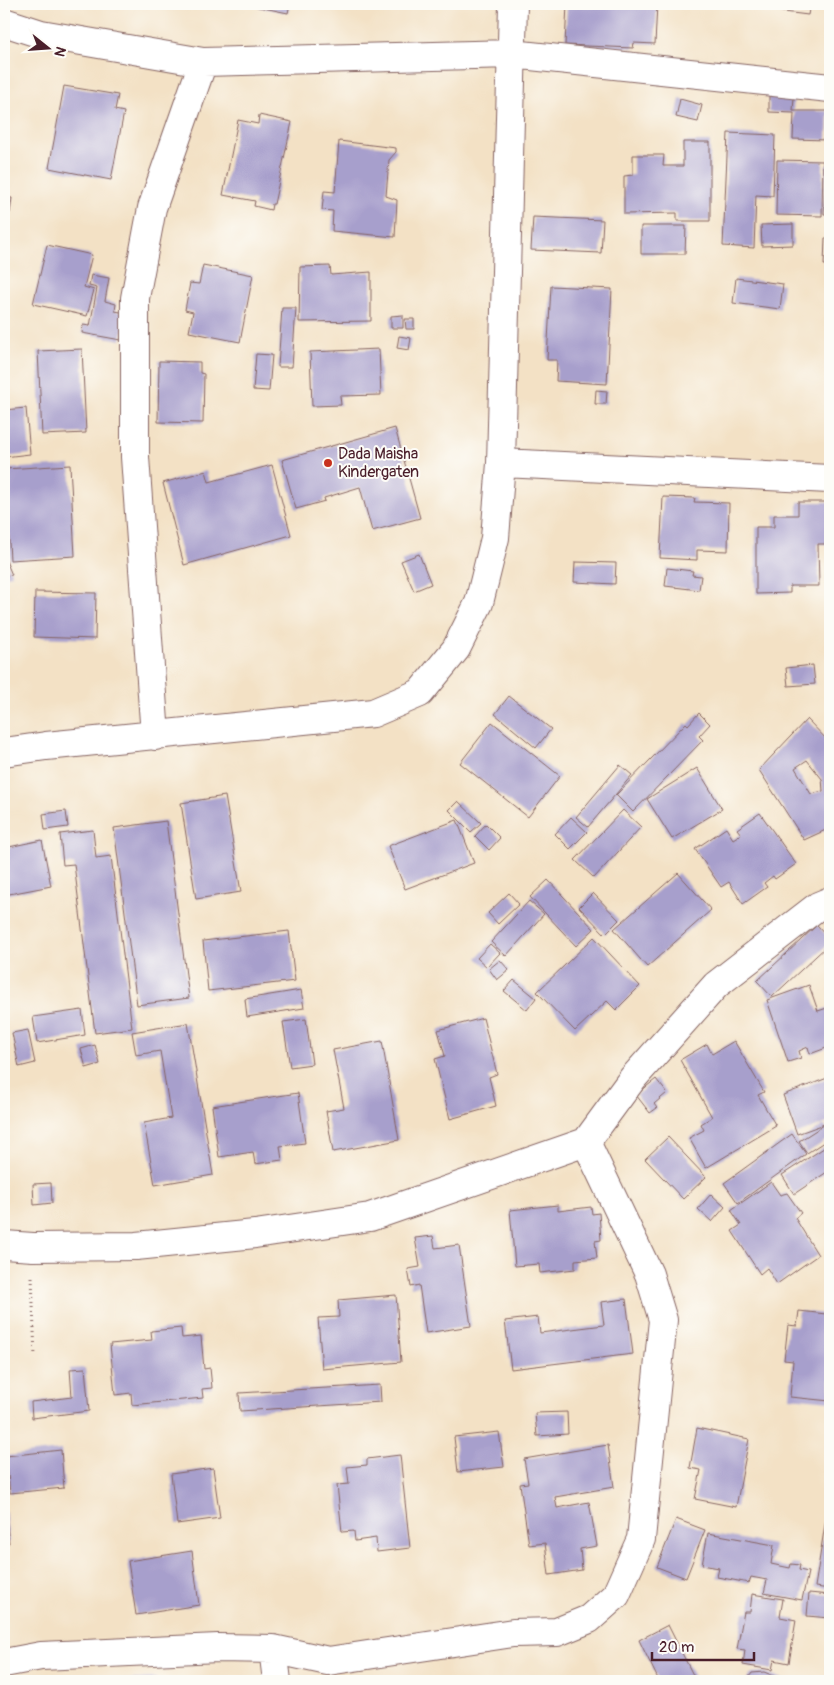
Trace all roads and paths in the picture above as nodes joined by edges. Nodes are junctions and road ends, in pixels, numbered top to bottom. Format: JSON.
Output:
{"nodes":[{"id":1,"x":513,"y":4,"type":"edge"},
{"id":2,"x":4,"y":22,"type":"edge"},
{"id":3,"x":512,"y":54,"type":"junction"},
{"id":4,"x":204,"y":62,"type":"junction"},
{"id":5,"x":830,"y":88,"type":"edge"},
{"id":6,"x":501,"y":463,"type":"junction"},
{"id":7,"x":830,"y":479,"type":"edge"},
{"id":8,"x":155,"y":736,"type":"junction"},
{"id":9,"x":4,"y":752,"type":"edge"},
{"id":10,"x":830,"y":901,"type":"edge"},
{"id":11,"x":586,"y":1142,"type":"junction"},
{"id":12,"x":4,"y":1245,"type":"edge"},
{"id":13,"x":32,"y":1247,"type":"junction"},
{"id":14,"x":35,"y":1357,"type":"dead end"},
{"id":15,"x":272,"y":1649,"type":"junction"},
{"id":16,"x":4,"y":1663,"type":"edge"},
{"id":17,"x":277,"y":1681,"type":"edge"}],
"edges":[{"from":1,"to":3,"type":"street"},
{"from":2,"to":4,"type":"street"},
{"from":3,"to":4,"type":"street"},
{"from":3,"to":5,"type":"street"},
{"from":3,"to":6,"type":"street"},
{"from":4,"to":8,"type":"street"},
{"from":6,"to":7,"type":"street"},
{"from":6,"to":8,"type":"street"},
{"from":8,"to":9,"type":"street"},
{"from":10,"to":11,"type":"street"},
{"from":11,"to":13,"type":"street"},
{"from":11,"to":15,"type":"street"},
{"from":12,"to":13,"type":"street"},
{"from":13,"to":14,"type":"path"},
{"from":15,"to":16,"type":"street"},
{"from":15,"to":17,"type":"street"}]}
